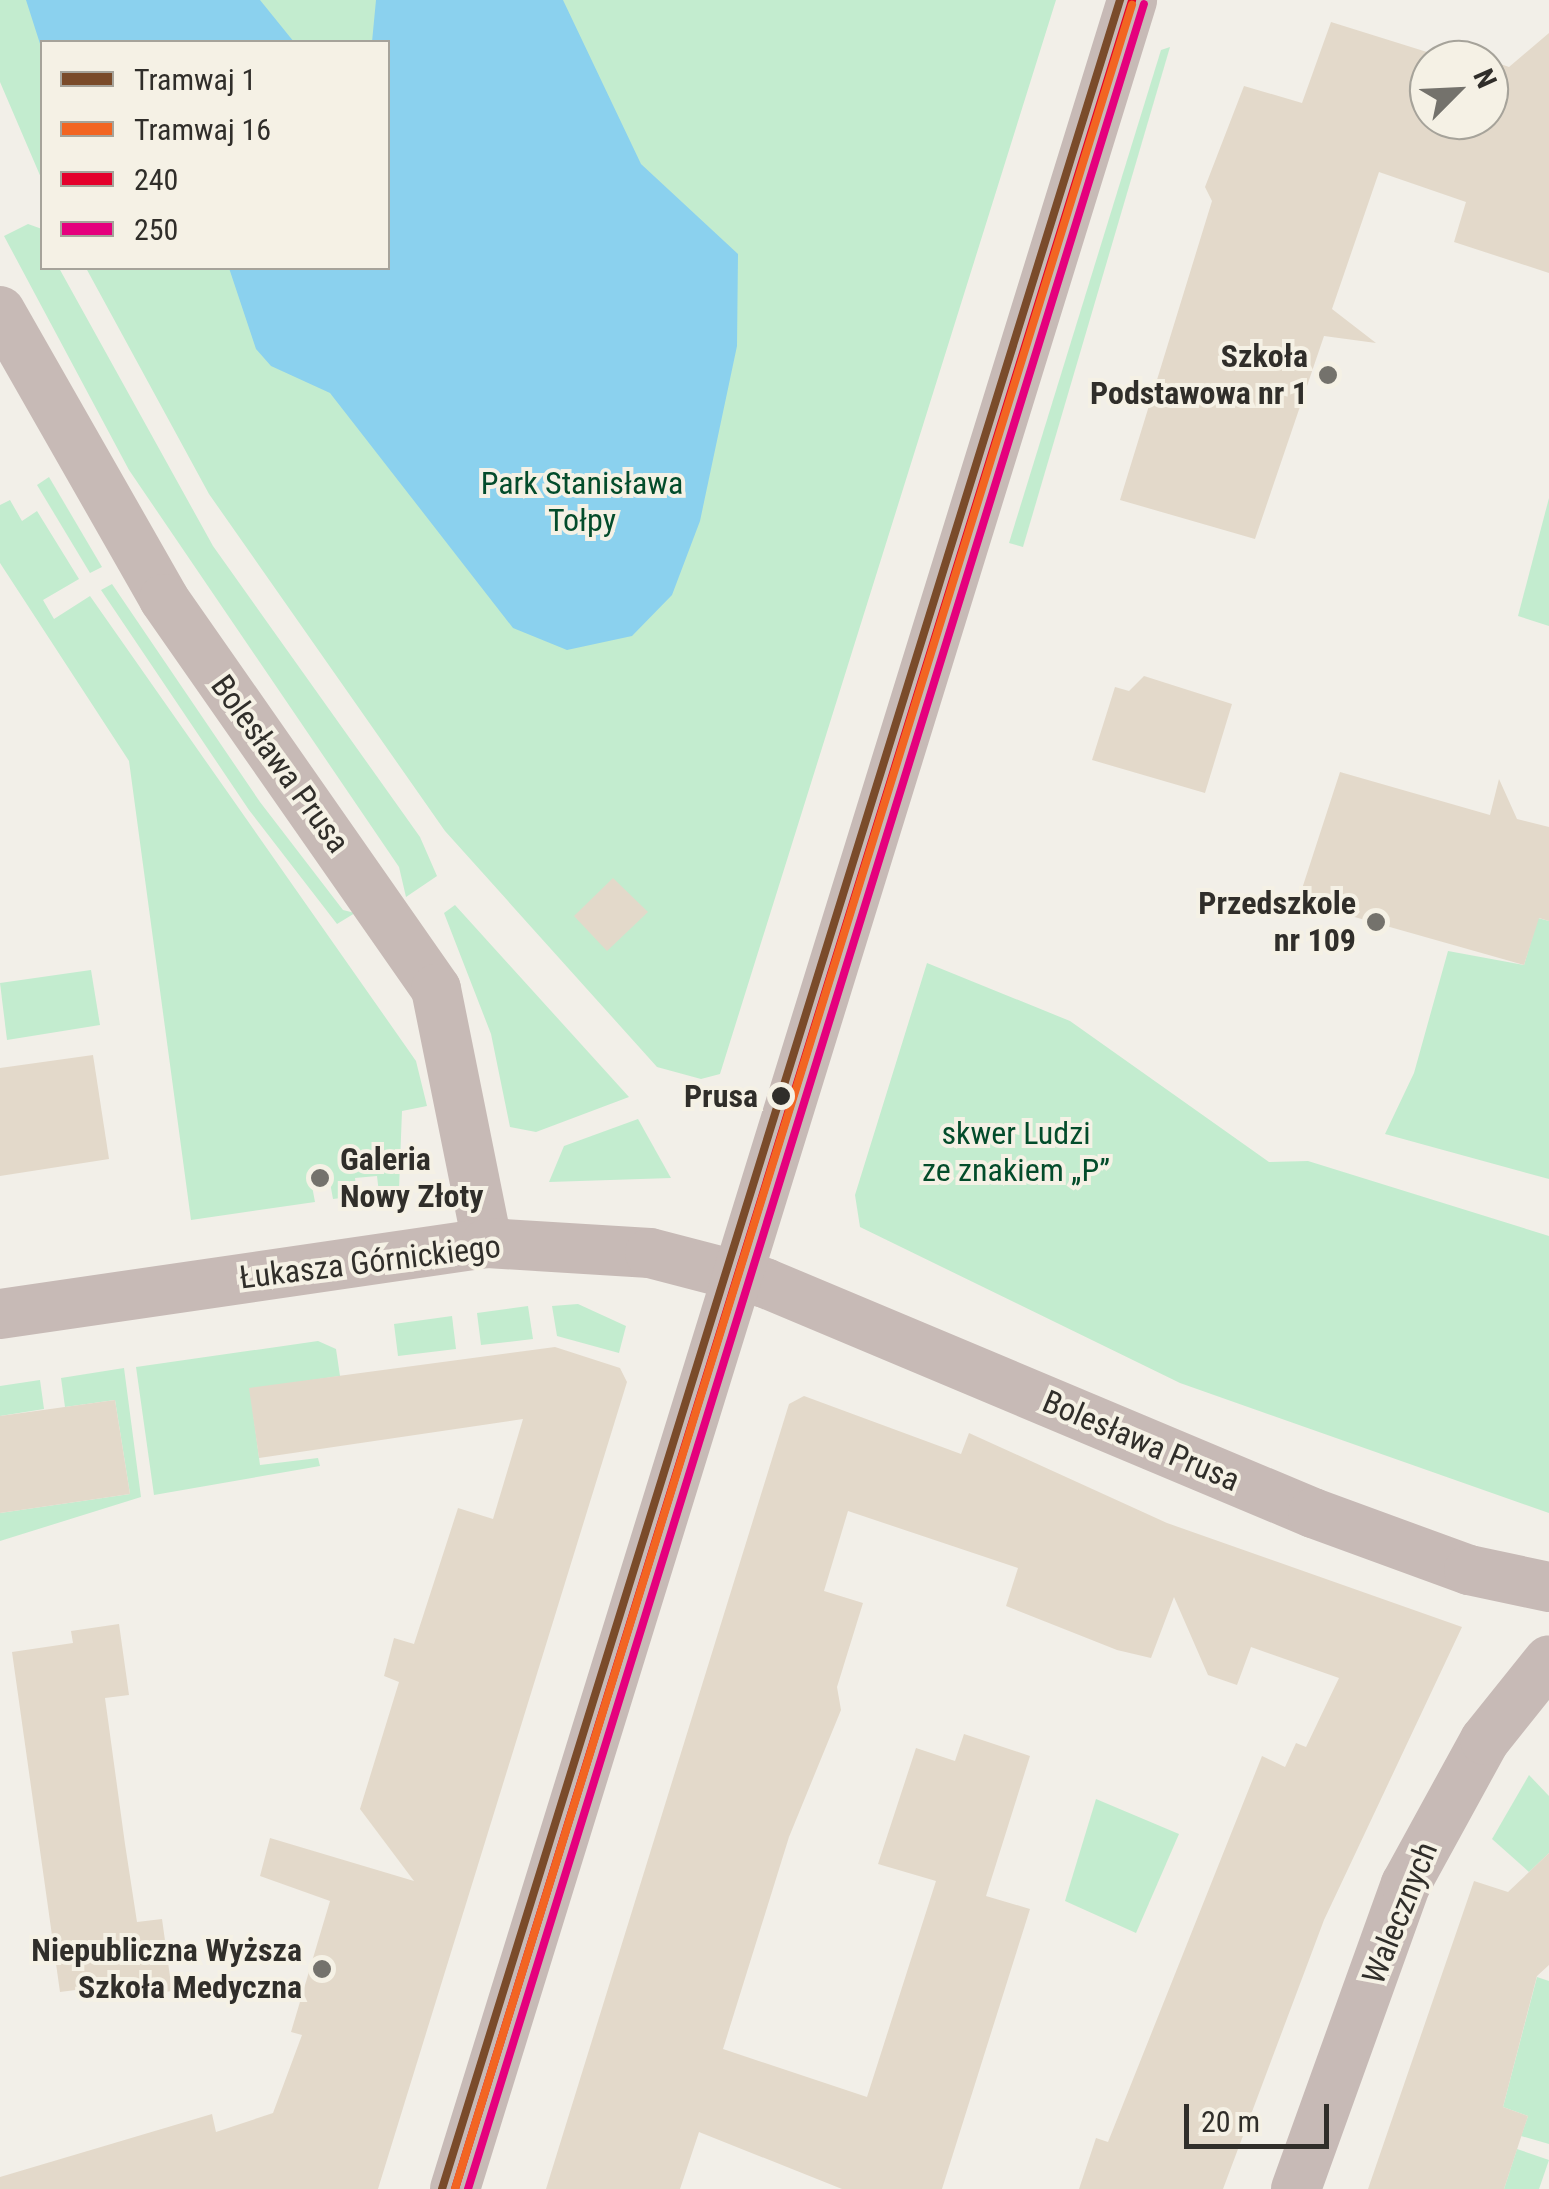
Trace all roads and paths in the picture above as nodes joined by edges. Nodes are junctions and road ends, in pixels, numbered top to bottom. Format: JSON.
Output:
{"nodes":[{"id":1,"x":1132,"y":0,"type":"edge"},
{"id":2,"x":0,"y":311,"type":"edge"},
{"id":3,"x":487,"y":1243,"type":"junction"},
{"id":4,"x":740,"y":1275,"type":"junction"},
{"id":5,"x":0,"y":1314,"type":"edge"},
{"id":6,"x":1549,"y":1587,"type":"edge"},
{"id":7,"x":1549,"y":1660,"type":"edge"},
{"id":8,"x":454,"y":2189,"type":"edge"},
{"id":9,"x":1296,"y":2189,"type":"edge"}],
"edges":[{"from":1,"to":4,"type":"street"},
{"from":2,"to":3,"type":"street","name":"Bolesława Prusa"},
{"from":3,"to":4,"type":"street","name":"Łukasza Górnickiego"},
{"from":3,"to":5,"type":"street","name":"Łukasza Górnickiego"},
{"from":4,"to":6,"type":"street","name":"Bolesława Prusa"},
{"from":4,"to":8,"type":"street"},
{"from":7,"to":9,"type":"street","name":"Walecznych"}]}
